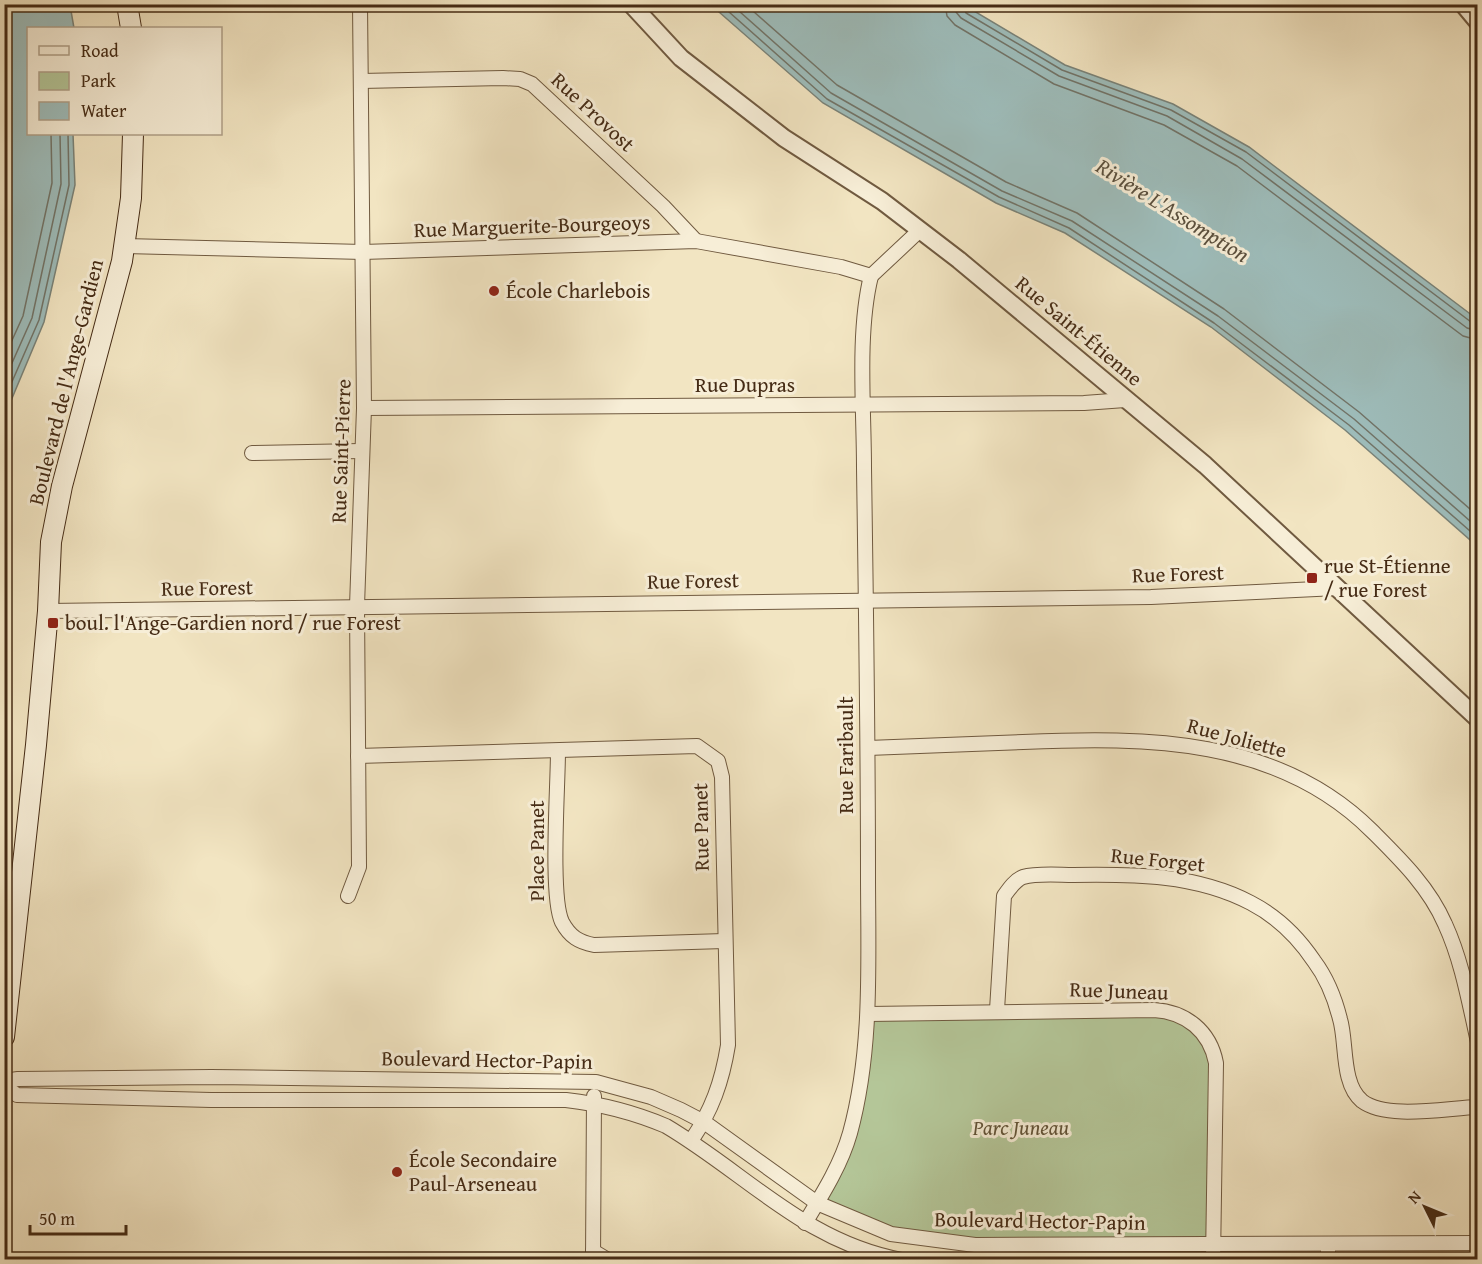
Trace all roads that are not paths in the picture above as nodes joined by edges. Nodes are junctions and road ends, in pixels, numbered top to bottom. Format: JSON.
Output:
{"nodes":[{"id":1,"x":127,"y":4,"type":"edge"},
{"id":2,"x":360,"y":4,"type":"edge"},
{"id":3,"x":631,"y":4,"type":"edge"},
{"id":4,"x":1463,"y":4,"type":"edge"},
{"id":5,"x":1478,"y":22,"type":"edge"},
{"id":6,"x":131,"y":27,"type":"edge"},
{"id":7,"x":361,"y":81,"type":"junction"},
{"id":8,"x":134,"y":135,"type":"edge"},
{"id":9,"x":920,"y":230,"type":"junction"},
{"id":10,"x":696,"y":241,"type":"junction"},
{"id":11,"x":125,"y":246,"type":"junction"},
{"id":12,"x":363,"y":252,"type":"junction"},
{"id":13,"x":871,"y":276,"type":"junction"},
{"id":14,"x":1125,"y":399,"type":"junction"},
{"id":15,"x":864,"y":405,"type":"junction"},
{"id":16,"x":364,"y":408,"type":"junction"},
{"id":17,"x":361,"y":451,"type":"junction"},
{"id":18,"x":252,"y":453,"type":"dead end"},
{"id":19,"x":1337,"y":588,"type":"junction"},
{"id":20,"x":866,"y":600,"type":"junction"},
{"id":21,"x":357,"y":606,"type":"junction"},
{"id":22,"x":48,"y":611,"type":"junction"},
{"id":23,"x":1478,"y":719,"type":"edge"},
{"id":24,"x":868,"y":748,"type":"junction"},
{"id":25,"x":558,"y":751,"type":"junction"},
{"id":26,"x":358,"y":756,"type":"junction"},
{"id":27,"x":348,"y":896,"type":"dead end"},
{"id":28,"x":12,"y":903,"type":"edge"},
{"id":29,"x":724,"y":941,"type":"junction"},
{"id":30,"x":997,"y":1010,"type":"junction"},
{"id":31,"x":868,"y":1014,"type":"junction"},
{"id":32,"x":4,"y":1037,"type":"edge"},
{"id":33,"x":1478,"y":1042,"type":"edge"},
{"id":34,"x":211,"y":1077,"type":"junction"},
{"id":35,"x":4,"y":1082,"type":"edge"},
{"id":36,"x":596,"y":1082,"type":"junction"},
{"id":37,"x":4,"y":1086,"type":"edge"},
{"id":38,"x":211,"y":1100,"type":"junction"},
{"id":39,"x":593,"y":1103,"type":"junction"},
{"id":40,"x":1478,"y":1107,"type":"edge"},
{"id":41,"x":704,"y":1122,"type":"junction"},
{"id":42,"x":691,"y":1141,"type":"junction"},
{"id":43,"x":817,"y":1203,"type":"junction"},
{"id":44,"x":805,"y":1223,"type":"junction"},
{"id":45,"x":891,"y":1234,"type":"junction"},
{"id":46,"x":1215,"y":1243,"type":"junction"},
{"id":47,"x":1478,"y":1243,"type":"edge"},
{"id":48,"x":1328,"y":1244,"type":"junction"},
{"id":49,"x":593,"y":1255,"type":"edge"},
{"id":50,"x":885,"y":1258,"type":"edge"},
{"id":51,"x":608,"y":1260,"type":"edge"},
{"id":52,"x":902,"y":1260,"type":"edge"},
{"id":53,"x":1213,"y":1260,"type":"edge"},
{"id":54,"x":1328,"y":1260,"type":"edge"}],
"edges":[{"from":1,"to":6,"type":"main road"},
{"from":2,"to":7,"type":"street","name":"Rue Saint-Pierre"},
{"from":3,"to":9,"type":"street","name":"Rue Saint-Étienne"},
{"from":4,"to":5,"type":"street"},
{"from":7,"to":10,"type":"street","name":"Rue Provost"},
{"from":7,"to":12,"type":"street","name":"Rue Saint-Pierre"},
{"from":8,"to":11,"type":"main road","name":"Boulevard de l'Ange-Gardien"},
{"from":9,"to":13,"type":"street"},
{"from":9,"to":14,"type":"street","name":"Rue Saint-Étienne"},
{"from":10,"to":12,"type":"street","name":"Rue Marguerite-Bourgeoys"},
{"from":10,"to":13,"type":"street","name":"Rue Marguerite-Bourgeoys"},
{"from":11,"to":12,"type":"street","name":"Rue Marguerite-Bourgeoys"},
{"from":11,"to":22,"type":"main road","name":"Boulevard de l'Ange-Gardien"},
{"from":12,"to":16,"type":"street","name":"Rue Saint-Pierre"},
{"from":13,"to":15,"type":"street","name":"Rue Faribault"},
{"from":14,"to":15,"type":"street","name":"Rue Dupras"},
{"from":14,"to":19,"type":"street","name":"Rue Saint-Étienne"},
{"from":15,"to":16,"type":"street","name":"Rue Dupras"},
{"from":15,"to":20,"type":"street","name":"Rue Faribault"},
{"from":16,"to":17,"type":"street","name":"Rue Saint-Pierre"},
{"from":17,"to":18,"type":"street"},
{"from":17,"to":21,"type":"street","name":"Rue Saint-Pierre"},
{"from":19,"to":20,"type":"street","name":"Rue Forest"},
{"from":19,"to":23,"type":"street","name":"Rue Saint-Étienne"},
{"from":20,"to":21,"type":"street","name":"Rue Forest"},
{"from":20,"to":24,"type":"street","name":"Rue Faribault"},
{"from":21,"to":22,"type":"street","name":"Rue Forest"},
{"from":21,"to":26,"type":"street","name":"Rue Saint-Pierre"},
{"from":22,"to":28,"type":"main road","name":"Boulevard de l'Ange-Gardien"},
{"from":24,"to":31,"type":"street","name":"Rue Faribault"},
{"from":24,"to":33,"type":"street","name":"Rue Joliette"},
{"from":25,"to":26,"type":"street","name":"Rue Panet"},
{"from":25,"to":29,"type":"street","name":"Place Panet"},
{"from":25,"to":29,"type":"street","name":"Rue Panet"},
{"from":26,"to":27,"type":"street","name":"Rue Saint-Pierre"},
{"from":28,"to":32,"type":"main road","name":"Boulevard de l'Ange-Gardien"},
{"from":29,"to":41,"type":"street","name":"Rue Panet"},
{"from":30,"to":31,"type":"street","name":"Rue Juneau"},
{"from":30,"to":40,"type":"street","name":"Rue Forget"},
{"from":30,"to":46,"type":"street","name":"Rue Juneau"},
{"from":31,"to":43,"type":"street","name":"Rue Faribault"},
{"from":34,"to":35,"type":"street","name":"Boulevard Hector-Papin"},
{"from":34,"to":36,"type":"street","name":"Boulevard Hector-Papin"},
{"from":34,"to":38,"type":"street"},
{"from":36,"to":39,"type":"street"},
{"from":36,"to":41,"type":"street","name":"Boulevard Hector-Papin"},
{"from":37,"to":38,"type":"street","name":"Boulevard Hector-Papin"},
{"from":38,"to":39,"type":"street","name":"Boulevard Hector-Papin"},
{"from":39,"to":42,"type":"street","name":"Boulevard Hector-Papin"},
{"from":39,"to":49,"type":"street"},
{"from":41,"to":42,"type":"street","name":"Rue Panet"},
{"from":41,"to":43,"type":"street","name":"Boulevard Hector-Papin"},
{"from":42,"to":44,"type":"street","name":"Boulevard Hector-Papin"},
{"from":43,"to":44,"type":"street","name":"Rue Faribault"},
{"from":43,"to":45,"type":"street","name":"Boulevard Hector-Papin"},
{"from":44,"to":50,"type":"street","name":"Boulevard Hector-Papin"},
{"from":45,"to":46,"type":"street","name":"Boulevard Hector-Papin"},
{"from":45,"to":50,"type":"street"},
{"from":46,"to":48,"type":"street","name":"Boulevard Hector-Papin"},
{"from":46,"to":53,"type":"street","name":"Rue Juneau"},
{"from":47,"to":48,"type":"street","name":"Boulevard Hector-Papin"},
{"from":48,"to":54,"type":"street"},
{"from":49,"to":51,"type":"street"},
{"from":50,"to":52,"type":"street","name":"Boulevard Hector-Papin"}]}
